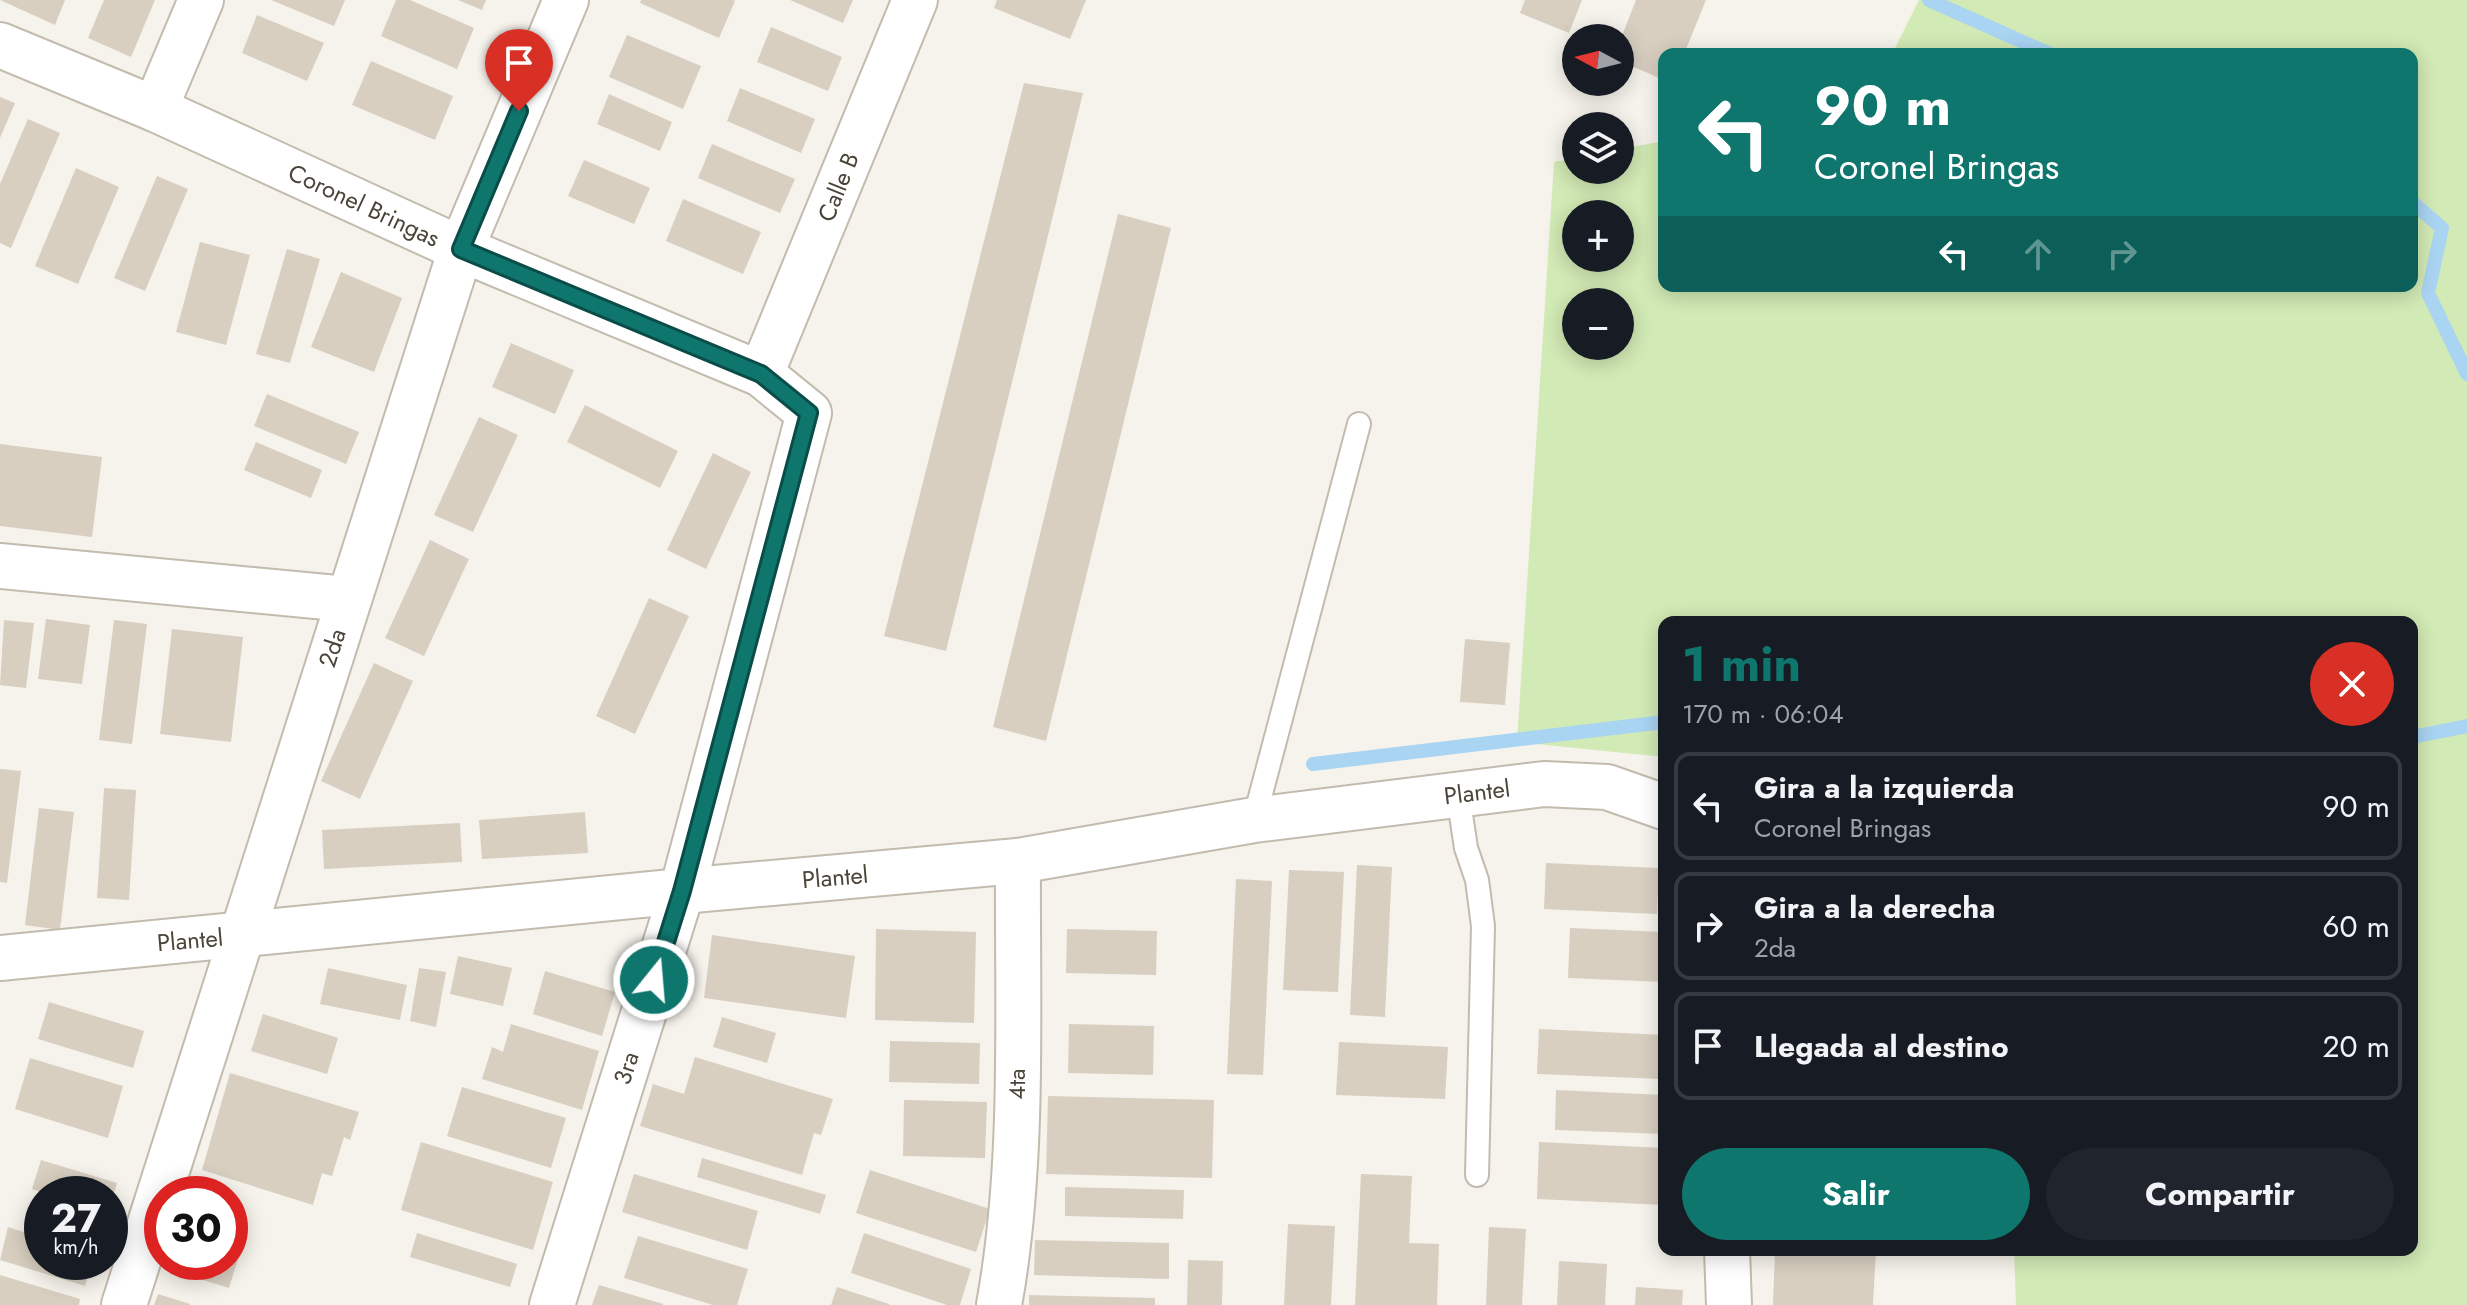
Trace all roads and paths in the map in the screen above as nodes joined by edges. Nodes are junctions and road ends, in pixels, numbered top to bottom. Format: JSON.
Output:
{"nodes":[{"id":1,"x":201,"y":0,"type":"edge"},
{"id":2,"x":566,"y":0,"type":"edge"},
{"id":3,"x":915,"y":0,"type":"edge"},
{"id":4,"x":0,"y":45,"type":"edge"},
{"id":5,"x":155,"y":109,"type":"junction"},
{"id":6,"x":461,"y":249,"type":"junction"},
{"id":7,"x":761,"y":374,"type":"junction"},
{"id":8,"x":809,"y":413,"type":"joint"},
{"id":9,"x":1359,"y":424,"type":"dead end"},
{"id":10,"x":0,"y":566,"type":"edge"},
{"id":11,"x":347,"y":599,"type":"junction"},
{"id":12,"x":1458,"y":795,"type":"junction"},
{"id":13,"x":1658,"y":805,"type":"edge"},
{"id":14,"x":1254,"y":820,"type":"junction"},
{"id":15,"x":1018,"y":861,"type":"junction"},
{"id":16,"x":682,"y":891,"type":"junction"},
{"id":17,"x":241,"y":935,"type":"junction"},
{"id":18,"x":0,"y":958,"type":"edge"},
{"id":19,"x":1477,"y":1175,"type":"dead end"},
{"id":20,"x":1727,"y":1256,"type":"edge"},
{"id":21,"x":124,"y":1305,"type":"edge"},
{"id":22,"x":552,"y":1305,"type":"edge"},
{"id":23,"x":999,"y":1305,"type":"edge"},
{"id":24,"x":1729,"y":1305,"type":"edge"}],
"edges":[{"from":1,"to":5,"type":"street"},
{"from":2,"to":6,"type":"street","name":"2da"},
{"from":3,"to":7,"type":"street","name":"Calle B"},
{"from":4,"to":5,"type":"street","name":"Coronel Bringas"},
{"from":5,"to":6,"type":"street","name":"Coronel Bringas"},
{"from":6,"to":7,"type":"street","name":"Coronel Bringas"},
{"from":6,"to":11,"type":"street","name":"2da"},
{"from":7,"to":8,"type":"street","name":"Coronel Bringas"},
{"from":8,"to":16,"type":"street","name":"3ra"},
{"from":9,"to":14,"type":"lane"},
{"from":10,"to":11,"type":"street"},
{"from":11,"to":17,"type":"street","name":"2da"},
{"from":12,"to":13,"type":"street","name":"Plantel"},
{"from":12,"to":14,"type":"street","name":"Plantel"},
{"from":12,"to":19,"type":"lane"},
{"from":14,"to":15,"type":"street","name":"Plantel"},
{"from":15,"to":16,"type":"street","name":"Plantel"},
{"from":15,"to":23,"type":"street","name":"4ta"},
{"from":16,"to":17,"type":"street","name":"Plantel"},
{"from":16,"to":22,"type":"street","name":"3ra"},
{"from":17,"to":18,"type":"street","name":"Plantel"},
{"from":17,"to":21,"type":"street","name":"2da"},
{"from":20,"to":24,"type":"street"}]}
